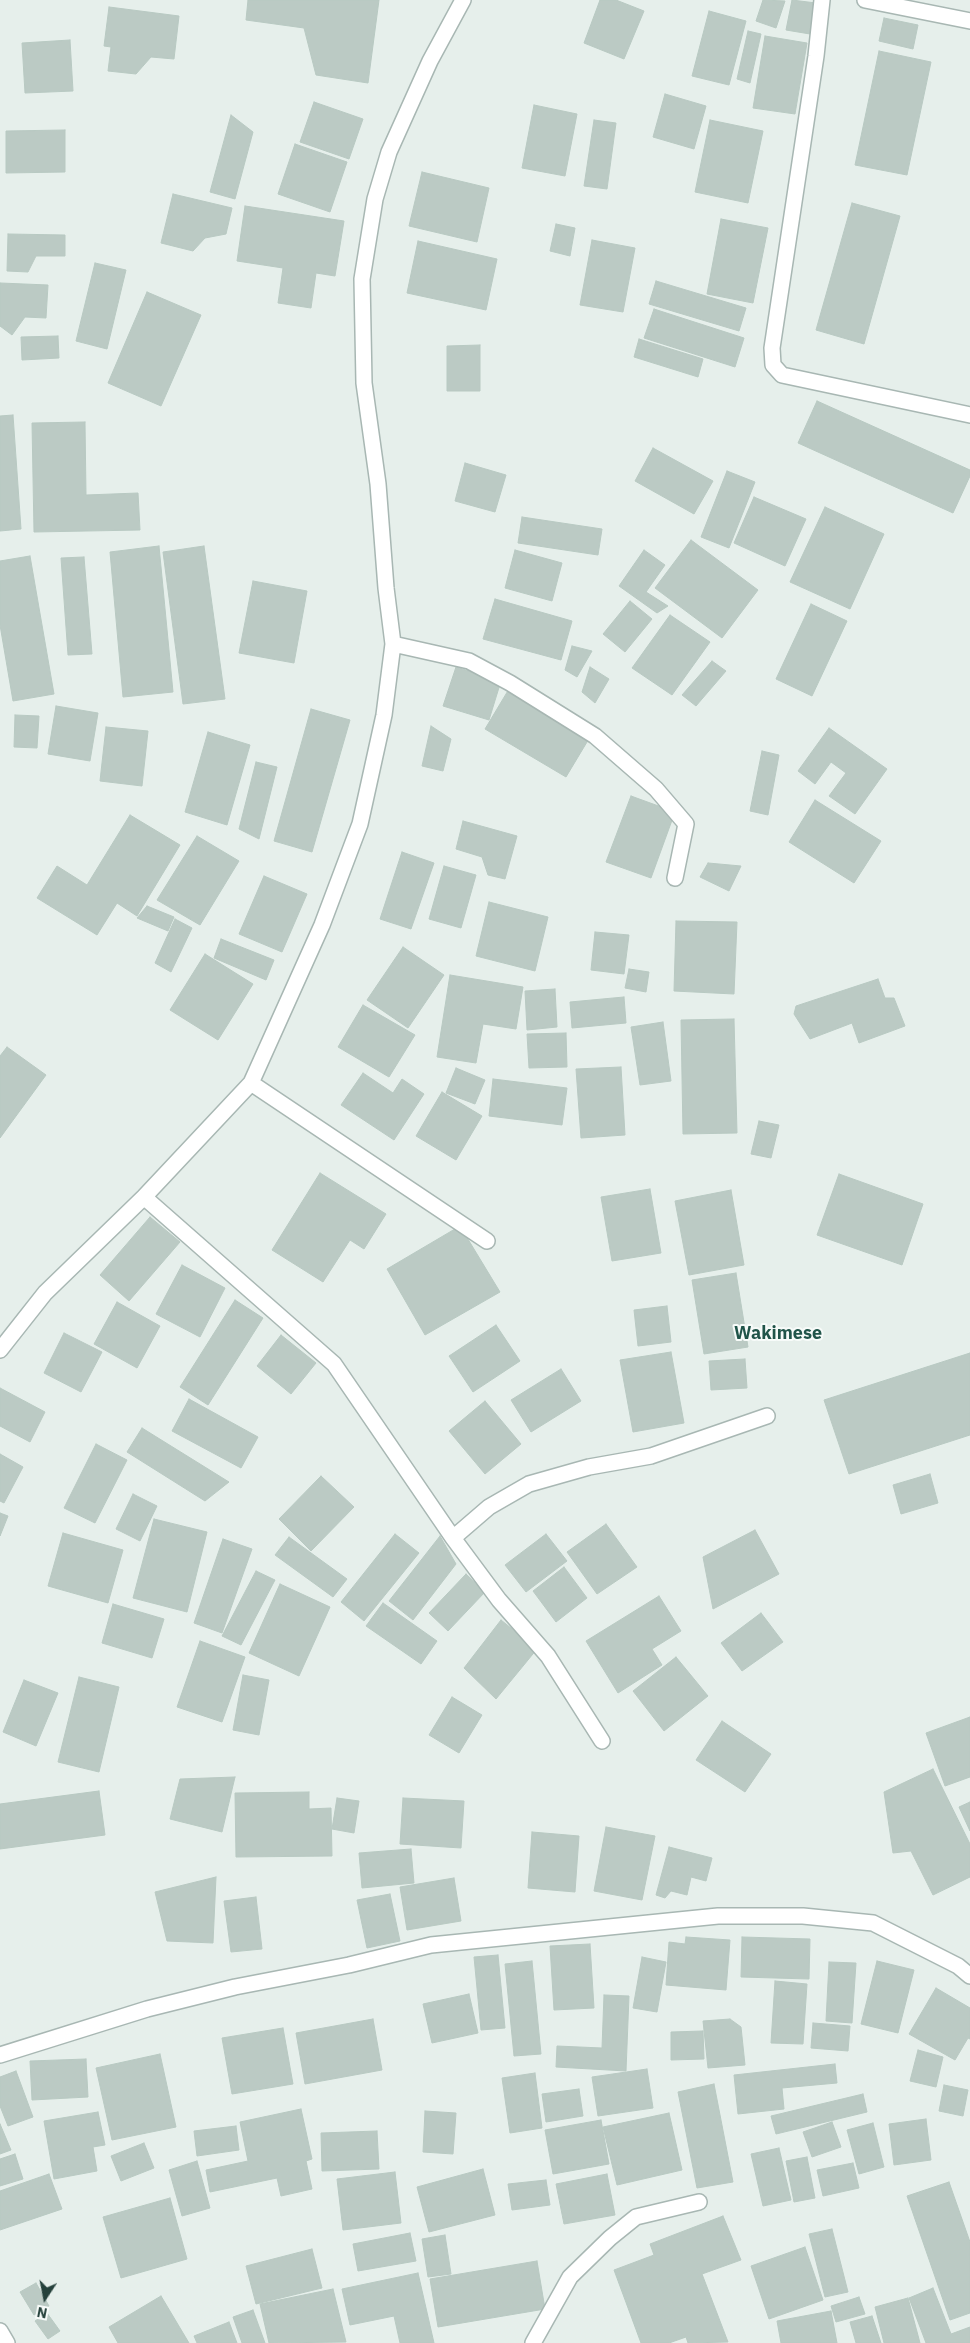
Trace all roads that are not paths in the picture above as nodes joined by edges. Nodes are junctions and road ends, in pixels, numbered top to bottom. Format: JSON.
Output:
{"nodes":[{"id":1,"x":463,"y":0,"type":"edge"},
{"id":2,"x":822,"y":0,"type":"edge"},
{"id":3,"x":865,"y":0,"type":"edge"},
{"id":4,"x":970,"y":21,"type":"edge"},
{"id":5,"x":970,"y":415,"type":"edge"},
{"id":6,"x":393,"y":644,"type":"junction"},
{"id":7,"x":675,"y":878,"type":"dead end"},
{"id":8,"x":251,"y":1083,"type":"junction"},
{"id":9,"x":144,"y":1197,"type":"junction"},
{"id":10,"x":487,"y":1242,"type":"dead end"},
{"id":11,"x":0,"y":1350,"type":"edge"},
{"id":12,"x":766,"y":1416,"type":"dead end"},
{"id":13,"x":453,"y":1538,"type":"junction"},
{"id":14,"x":602,"y":1741,"type":"dead end"},
{"id":15,"x":964,"y":1961,"type":"edge"},
{"id":16,"x":970,"y":1976,"type":"edge"},
{"id":17,"x":0,"y":2055,"type":"edge"},
{"id":18,"x":699,"y":2202,"type":"dead end"},
{"id":19,"x":0,"y":2331,"type":"edge"},
{"id":20,"x":7,"y":2343,"type":"edge"},
{"id":21,"x":533,"y":2343,"type":"edge"}],
"edges":[{"from":1,"to":6,"type":"street"},
{"from":2,"to":5,"type":"street"},
{"from":3,"to":4,"type":"street"},
{"from":6,"to":7,"type":"street"},
{"from":6,"to":8,"type":"street"},
{"from":8,"to":9,"type":"street"},
{"from":8,"to":10,"type":"street"},
{"from":9,"to":11,"type":"street"},
{"from":9,"to":13,"type":"street"},
{"from":12,"to":13,"type":"street"},
{"from":13,"to":14,"type":"street"},
{"from":15,"to":16,"type":"street"},
{"from":15,"to":17,"type":"street"},
{"from":18,"to":21,"type":"street"},
{"from":19,"to":20,"type":"street"}]}
